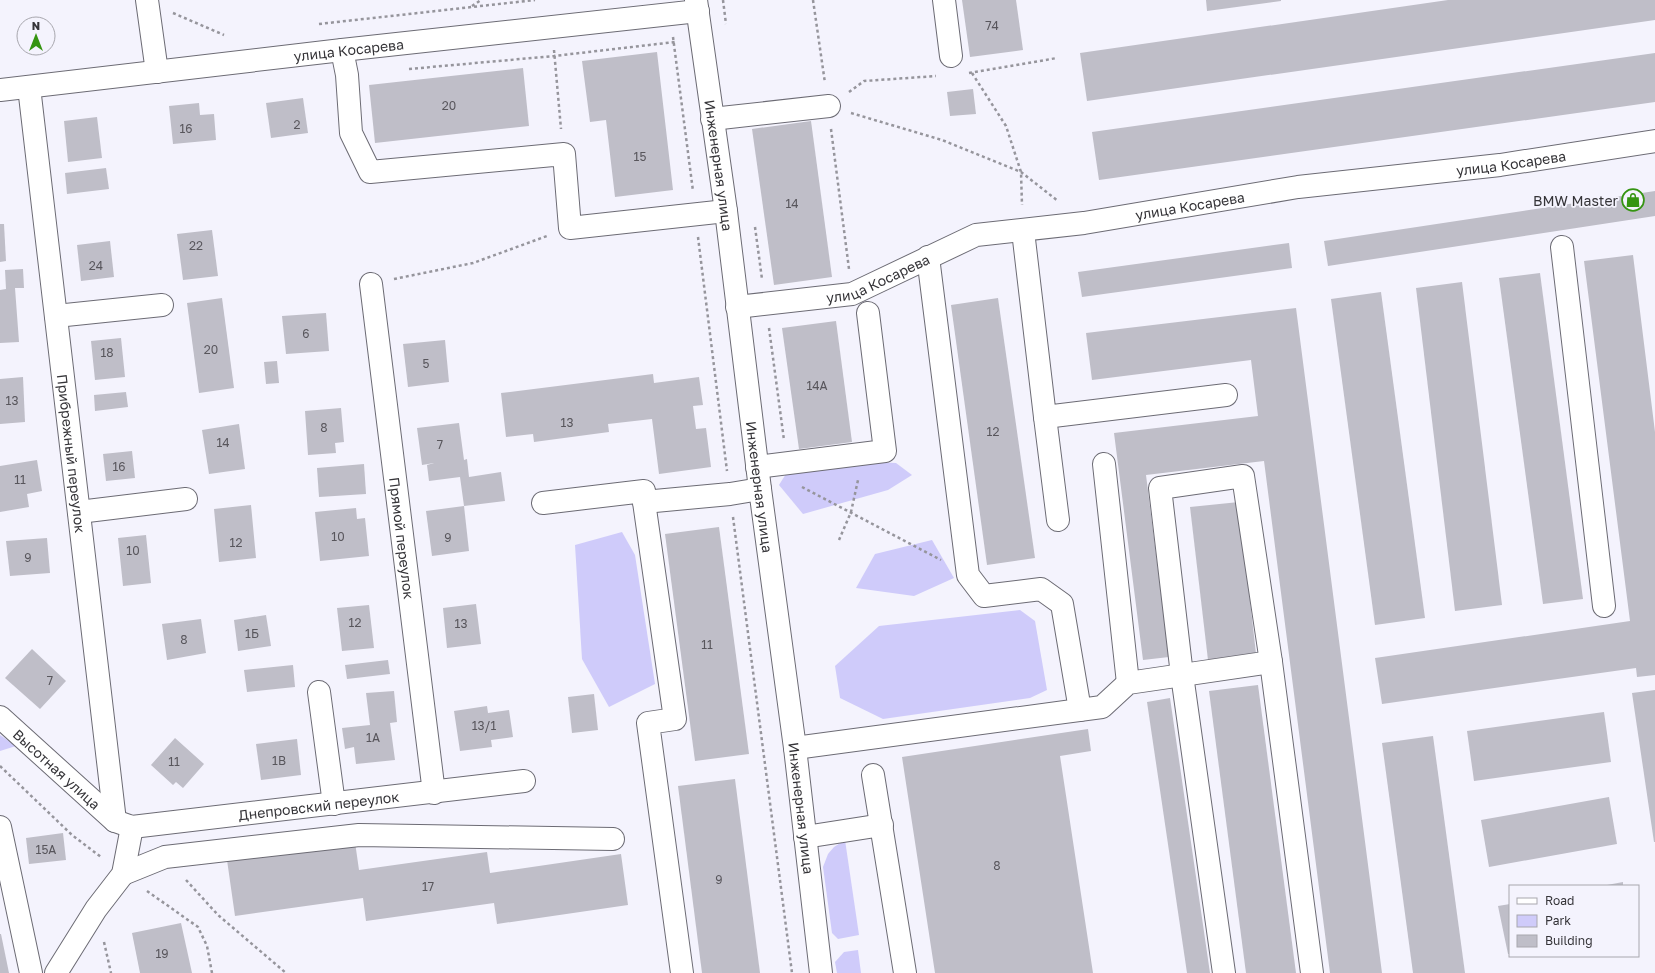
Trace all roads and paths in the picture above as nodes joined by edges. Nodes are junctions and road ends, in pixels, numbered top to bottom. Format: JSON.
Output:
{"nodes":[{"id":1,"x":147,"y":0,"type":"edge"},
{"id":2,"x":481,"y":0,"type":"edge"},
{"id":3,"x":535,"y":0,"type":"edge"},
{"id":4,"x":812,"y":0,"type":"edge"},
{"id":5,"x":944,"y":0,"type":"edge"},
{"id":6,"x":697,"y":6,"type":"edge"},
{"id":7,"x":471,"y":7,"type":"junction"},
{"id":8,"x":170,"y":12,"type":"dead end"},
{"id":9,"x":318,"y":24,"type":"dead end"},
{"id":10,"x":552,"y":28,"type":"junction"},
{"id":11,"x":224,"y":34,"type":"dead end"},
{"id":12,"x":701,"y":39,"type":"junction"},
{"id":13,"x":342,"y":50,"type":"junction"},
{"id":14,"x":554,"y":56,"type":"junction"},
{"id":15,"x":951,"y":56,"type":"joint"},
{"id":16,"x":401,"y":70,"type":"dead end"},
{"id":17,"x":157,"y":72,"type":"junction"},
{"id":18,"x":29,"y":87,"type":"junction"},
{"id":19,"x":0,"y":90,"type":"edge"},
{"id":20,"x":829,"y":106,"type":"junction"},
{"id":21,"x":712,"y":119,"type":"junction"},
{"id":22,"x":1655,"y":141,"type":"edge"},
{"id":23,"x":564,"y":154,"type":"junction"},
{"id":24,"x":1021,"y":172,"type":"junction"},
{"id":25,"x":726,"y":211,"type":"junction"},
{"id":26,"x":1084,"y":223,"type":"junction"},
{"id":27,"x":570,"y":228,"type":"junction"},
{"id":28,"x":1023,"y":232,"type":"junction"},
{"id":29,"x":1562,"y":247,"type":"dead end"},
{"id":30,"x":928,"y":257,"type":"junction"},
{"id":31,"x":371,"y":284,"type":"joint"},
{"id":32,"x":852,"y":294,"type":"junction"},
{"id":33,"x":162,"y":305,"type":"dead end"},
{"id":34,"x":737,"y":307,"type":"junction"},
{"id":35,"x":868,"y":313,"type":"dead end"},
{"id":36,"x":56,"y":316,"type":"junction"},
{"id":37,"x":1226,"y":395,"type":"dead end"},
{"id":38,"x":1045,"y":417,"type":"junction"},
{"id":39,"x":863,"y":453,"type":"junction"},
{"id":40,"x":1104,"y":464,"type":"dead end"},
{"id":41,"x":757,"y":466,"type":"junction"},
{"id":42,"x":760,"y":489,"type":"junction"},
{"id":43,"x":186,"y":499,"type":"dead end"},
{"id":44,"x":644,"y":502,"type":"junction"},
{"id":45,"x":543,"y":503,"type":"dead end"},
{"id":46,"x":79,"y":512,"type":"junction"},
{"id":47,"x":1058,"y":520,"type":"dead end"},
{"id":48,"x":839,"y":540,"type":"dead end"},
{"id":49,"x":1604,"y":606,"type":"dead end"},
{"id":50,"x":1271,"y":662,"type":"junction"},
{"id":51,"x":1182,"y":675,"type":"junction"},
{"id":52,"x":1128,"y":683,"type":"junction"},
{"id":53,"x":319,"y":692,"type":"dead end"},
{"id":54,"x":1080,"y":710,"type":"junction"},
{"id":55,"x":0,"y":717,"type":"edge"},
{"id":56,"x":795,"y":748,"type":"junction"},
{"id":57,"x":873,"y":776,"type":"dead end"},
{"id":58,"x":524,"y":781,"type":"dead end"},
{"id":59,"x":434,"y":793,"type":"junction"},
{"id":60,"x":334,"y":804,"type":"junction"},
{"id":61,"x":123,"y":824,"type":"junction"},
{"id":62,"x":882,"y":824,"type":"junction"},
{"id":63,"x":0,"y":827,"type":"edge"},
{"id":64,"x":805,"y":837,"type":"junction"},
{"id":65,"x":613,"y":838,"type":"dead end"},
{"id":66,"x":165,"y":857,"type":"junction"},
{"id":67,"x":123,"y":874,"type":"junction"},
{"id":68,"x":30,"y":973,"type":"edge"},
{"id":69,"x":56,"y":973,"type":"edge"},
{"id":70,"x":286,"y":973,"type":"edge"},
{"id":71,"x":682,"y":973,"type":"edge"},
{"id":72,"x":821,"y":973,"type":"edge"},
{"id":73,"x":905,"y":973,"type":"edge"},
{"id":74,"x":1224,"y":973,"type":"edge"},
{"id":75,"x":1312,"y":973,"type":"edge"}],
"edges":[{"from":1,"to":17,"type":"street"},
{"from":2,"to":7,"type":"path"},
{"from":3,"to":7,"type":"path"},
{"from":4,"to":20,"type":"path"},
{"from":5,"to":15,"type":"street"},
{"from":6,"to":10,"type":"street","name":"улица Косарева"},
{"from":6,"to":12,"type":"street","name":"Инженерная улица"},
{"from":7,"to":9,"type":"path"},
{"from":8,"to":11,"type":"path"},
{"from":10,"to":13,"type":"street","name":"улица Косарева"},
{"from":10,"to":14,"type":"path"},
{"from":12,"to":14,"type":"path"},
{"from":12,"to":21,"type":"street","name":"Инженерная улица"},
{"from":13,"to":17,"type":"street","name":"улица Косарева"},
{"from":13,"to":23,"type":"street"},
{"from":14,"to":16,"type":"path"},
{"from":14,"to":23,"type":"path"},
{"from":15,"to":24,"type":"path"},
{"from":17,"to":18,"type":"street","name":"улица Косарева"},
{"from":18,"to":19,"type":"street","name":"улица Косарева"},
{"from":18,"to":36,"type":"street","name":"Прибрежный переулок"},
{"from":20,"to":21,"type":"street"},
{"from":20,"to":24,"type":"path"},
{"from":20,"to":32,"type":"path"},
{"from":21,"to":25,"type":"street","name":"Инженерная улица"},
{"from":22,"to":26,"type":"street","name":"улица Косарева"},
{"from":23,"to":27,"type":"street"},
{"from":24,"to":26,"type":"path"},
{"from":24,"to":28,"type":"path"},
{"from":25,"to":27,"type":"street"},
{"from":25,"to":34,"type":"street","name":"Инженерная улица"},
{"from":26,"to":28,"type":"street","name":"улица Косарева"},
{"from":27,"to":31,"type":"path"},
{"from":28,"to":30,"type":"street","name":"улица Косарева"},
{"from":28,"to":38,"type":"street"},
{"from":29,"to":49,"type":"street"},
{"from":30,"to":32,"type":"street","name":"улица Косарева"},
{"from":30,"to":54,"type":"street"},
{"from":31,"to":59,"type":"street","name":"Прямой переулок"},
{"from":32,"to":34,"type":"street","name":"улица Косарева"},
{"from":33,"to":36,"type":"street"},
{"from":34,"to":41,"type":"street","name":"Инженерная улица"},
{"from":35,"to":39,"type":"street"},
{"from":36,"to":46,"type":"street","name":"Прибрежный переулок"},
{"from":37,"to":38,"type":"street"},
{"from":38,"to":47,"type":"street"},
{"from":39,"to":41,"type":"street"},
{"from":39,"to":48,"type":"path"},
{"from":40,"to":52,"type":"street"},
{"from":41,"to":42,"type":"street","name":"Инженерная улица"},
{"from":42,"to":44,"type":"street"},
{"from":42,"to":56,"type":"street","name":"Инженерная улица"},
{"from":43,"to":46,"type":"street"},
{"from":44,"to":45,"type":"street"},
{"from":44,"to":71,"type":"street"},
{"from":46,"to":61,"type":"street","name":"Прибрежный переулок"},
{"from":50,"to":51,"type":"street"},
{"from":50,"to":51,"type":"street"},
{"from":50,"to":75,"type":"street"},
{"from":51,"to":52,"type":"street"},
{"from":51,"to":74,"type":"street"},
{"from":52,"to":54,"type":"street"},
{"from":53,"to":60,"type":"street"},
{"from":54,"to":56,"type":"street"},
{"from":55,"to":61,"type":"street","name":"Высотная улица"},
{"from":56,"to":64,"type":"street","name":"Инженерная улица"},
{"from":57,"to":62,"type":"street"},
{"from":58,"to":59,"type":"street","name":"Днепровский переулок"},
{"from":59,"to":60,"type":"street","name":"Днепровский переулок"},
{"from":60,"to":61,"type":"street","name":"Днепровский переулок"},
{"from":61,"to":67,"type":"street","name":"Прибрежный переулок"},
{"from":62,"to":64,"type":"street"},
{"from":62,"to":73,"type":"street"},
{"from":63,"to":68,"type":"street"},
{"from":64,"to":72,"type":"street","name":"Инженерная улица"},
{"from":65,"to":66,"type":"street"},
{"from":66,"to":67,"type":"street"},
{"from":66,"to":70,"type":"path"},
{"from":67,"to":69,"type":"street"}]}
